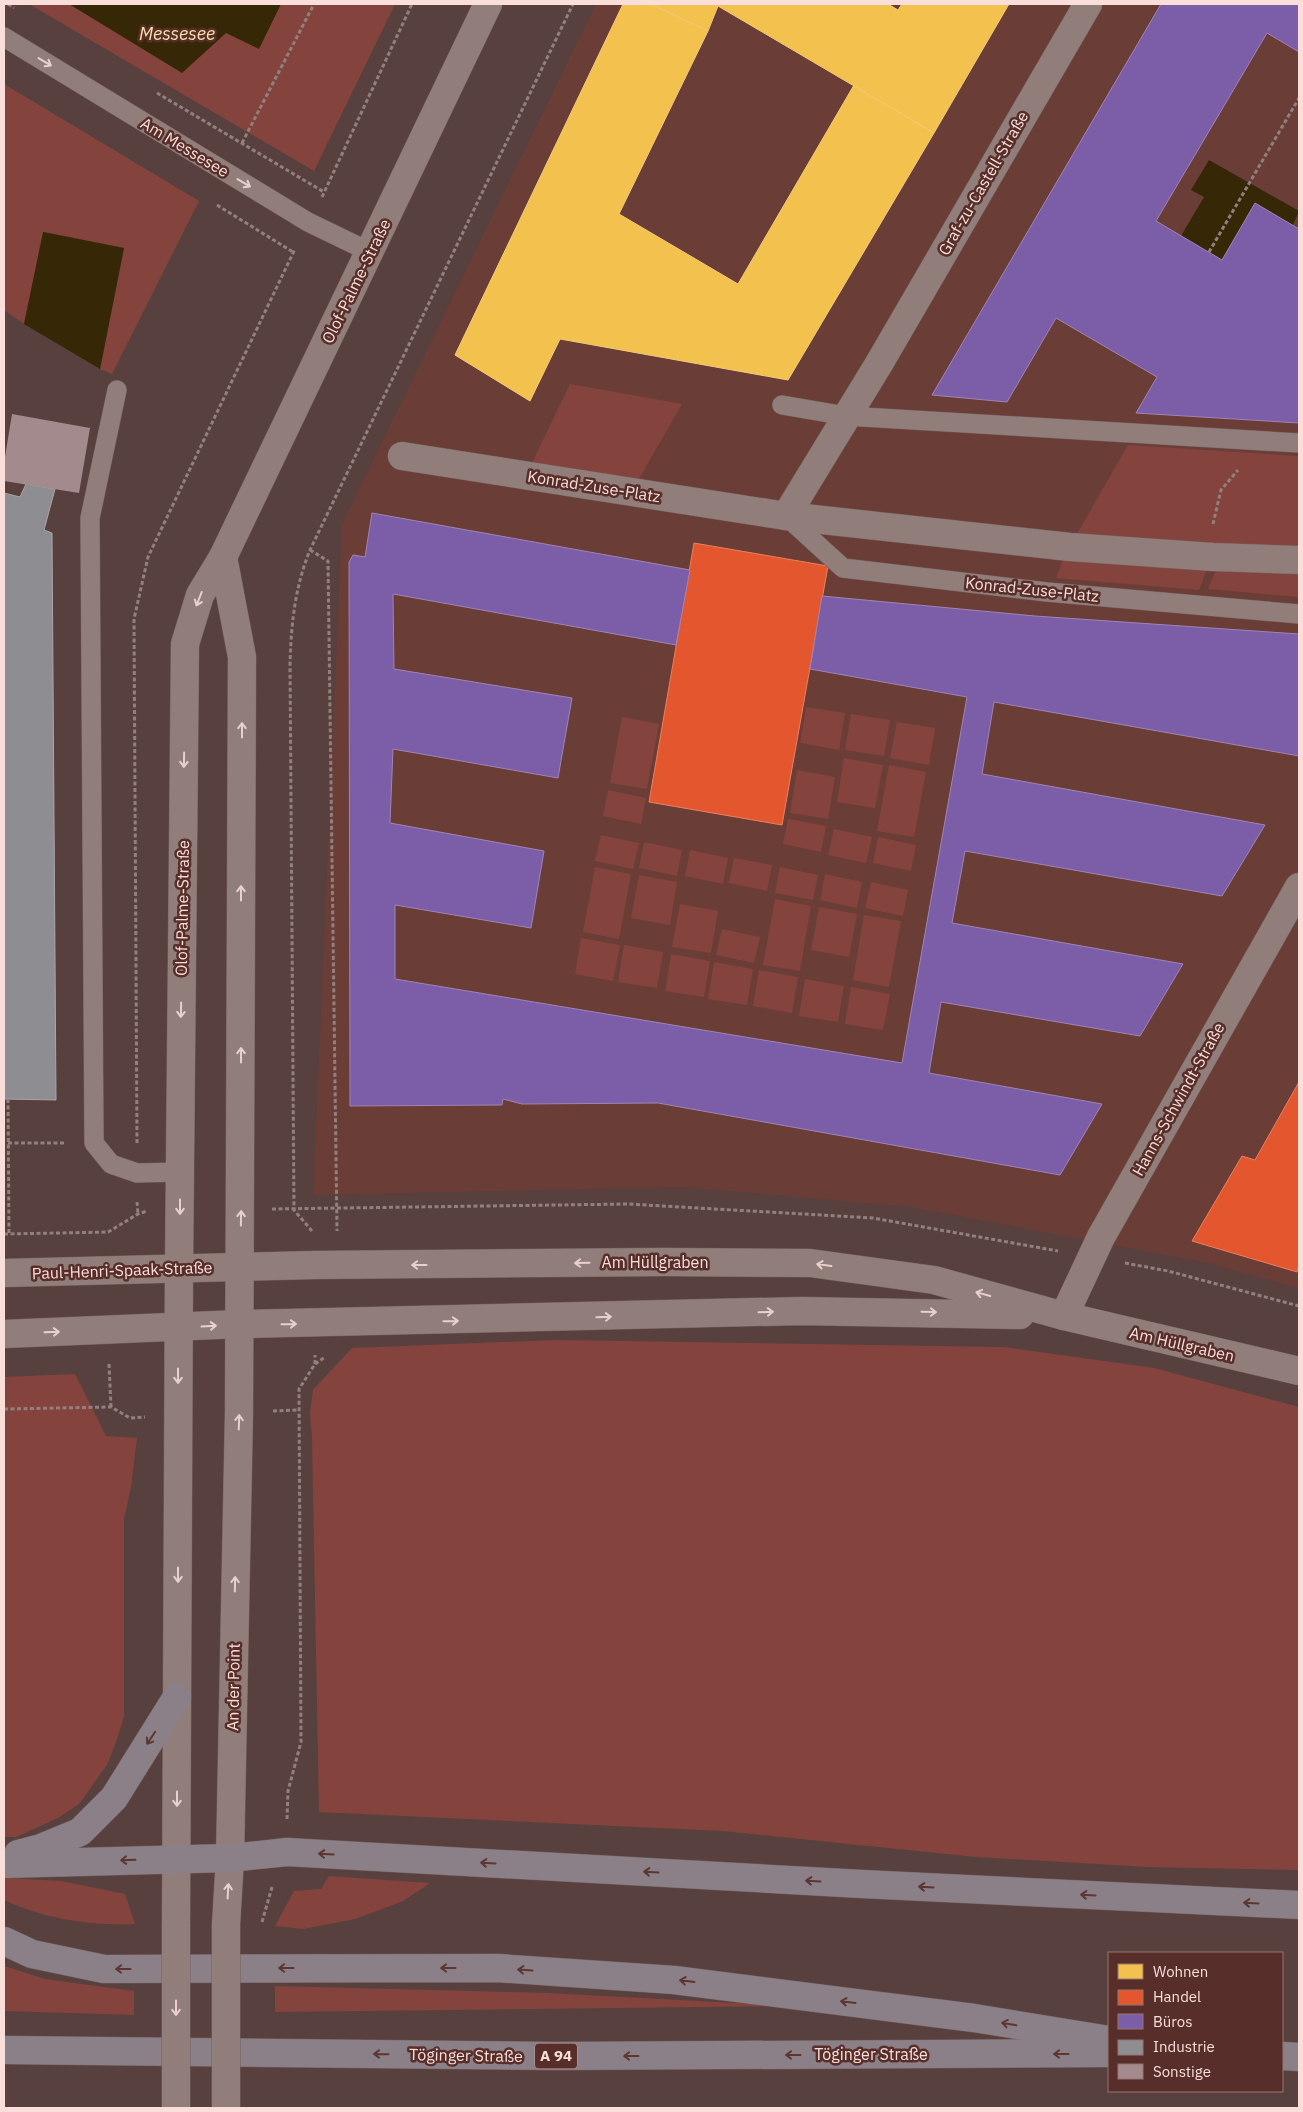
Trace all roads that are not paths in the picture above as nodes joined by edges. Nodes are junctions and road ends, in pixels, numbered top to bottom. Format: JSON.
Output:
{"nodes":[{"id":1,"x":488,"y":4,"type":"edge"},
{"id":2,"x":1088,"y":4,"type":"edge"},
{"id":3,"x":4,"y":37,"type":"edge"},
{"id":4,"x":370,"y":252,"type":"junction"},
{"id":5,"x":117,"y":390,"type":"dead end"},
{"id":6,"x":782,"y":405,"type":"dead end"},
{"id":7,"x":846,"y":416,"type":"junction"},
{"id":8,"x":1299,"y":443,"type":"edge"},
{"id":9,"x":402,"y":456,"type":"dead end"},
{"id":10,"x":786,"y":516,"type":"junction"},
{"id":11,"x":223,"y":557,"type":"junction"},
{"id":12,"x":1299,"y":560,"type":"edge"},
{"id":13,"x":1299,"y":614,"type":"edge"},
{"id":14,"x":1299,"y":887,"type":"edge"},
{"id":15,"x":180,"y":1172,"type":"junction"},
{"id":16,"x":240,"y":1266,"type":"junction"},
{"id":17,"x":178,"y":1268,"type":"junction"},
{"id":18,"x":4,"y":1273,"type":"edge"},
{"id":19,"x":1064,"y":1316,"type":"junction"},
{"id":20,"x":240,"y":1324,"type":"junction"},
{"id":21,"x":178,"y":1328,"type":"junction"},
{"id":22,"x":4,"y":1334,"type":"edge"},
{"id":23,"x":1299,"y":1371,"type":"edge"},
{"id":24,"x":178,"y":1698,"type":"junction"},
{"id":25,"x":4,"y":1858,"type":"edge"},
{"id":26,"x":176,"y":1858,"type":"junction"},
{"id":27,"x":230,"y":1858,"type":"junction"},
{"id":28,"x":4,"y":1864,"type":"edge"},
{"id":29,"x":1299,"y":1905,"type":"edge"},
{"id":30,"x":4,"y":1941,"type":"edge"},
{"id":31,"x":1108,"y":2040,"type":"edge"},
{"id":32,"x":4,"y":2050,"type":"edge"},
{"id":33,"x":1108,"y":2054,"type":"edge"},
{"id":34,"x":1283,"y":2056,"type":"edge"},
{"id":35,"x":1299,"y":2057,"type":"edge"},
{"id":36,"x":176,"y":2108,"type":"edge"},
{"id":37,"x":226,"y":2108,"type":"edge"}],
"edges":[{"from":1,"to":4,"type":"main road","name":"Olof-Palme-Straße"},
{"from":2,"to":7,"type":"main road","name":"Graf-zu-Castell-Straße"},
{"from":3,"to":4,"type":"lane","name":"Am Messesee","one_way":true},
{"from":4,"to":11,"type":"main road","name":"Olof-Palme-Straße"},
{"from":5,"to":15,"type":"lane"},
{"from":6,"to":7,"type":"lane"},
{"from":7,"to":8,"type":"lane"},
{"from":7,"to":10,"type":"main road"},
{"from":9,"to":10,"type":"main road","name":"Konrad-Zuse-Platz"},
{"from":10,"to":12,"type":"main road","name":"Konrad-Zuse-Platz"},
{"from":10,"to":13,"type":"lane","name":"Konrad-Zuse-Platz"},
{"from":11,"to":15,"type":"main road","name":"Olof-Palme-Straße","one_way":true},
{"from":16,"to":11,"type":"main road","one_way":true},
{"from":14,"to":19,"type":"main road","name":"Hanns-Schwindt-Straße"},
{"from":15,"to":17,"type":"main road","name":"Olof-Palme-Straße","one_way":true},
{"from":16,"to":17,"type":"main road","name":"Paul-Henri-Spaak-Straße"},
{"from":19,"to":16,"type":"main road","name":"Am Hüllgraben","one_way":true},
{"from":16,"to":20,"type":"main road","name":"An der Point"},
{"from":17,"to":18,"type":"main road","name":"Paul-Henri-Spaak-Straße"},
{"from":17,"to":21,"type":"main road"},
{"from":20,"to":19,"type":"main road","name":"Am Hüllgraben","one_way":true},
{"from":19,"to":23,"type":"main road","name":"Am Hüllgraben"},
{"from":21,"to":20,"type":"main road","one_way":true},
{"from":27,"to":20,"type":"main road","name":"An der Point","one_way":true},
{"from":22,"to":21,"type":"main road","one_way":true},
{"from":21,"to":24,"type":"main road","one_way":true},
{"from":24,"to":25,"type":"highway","one_way":true},
{"from":24,"to":26,"type":"main road","one_way":true},
{"from":26,"to":27,"type":"highway"},
{"from":26,"to":28,"type":"highway","one_way":true},
{"from":26,"to":36,"type":"main road","one_way":true,"bridge":true},
{"from":29,"to":27,"type":"highway","one_way":true},
{"from":37,"to":27,"type":"main road","name":"An der Point","one_way":true,"bridge":true},
{"from":31,"to":30,"type":"highway","one_way":true},
{"from":33,"to":32,"type":"highway","name":"Töginger Straße","number":"A 94","one_way":true},
{"from":34,"to":35,"type":"highway"}]}
